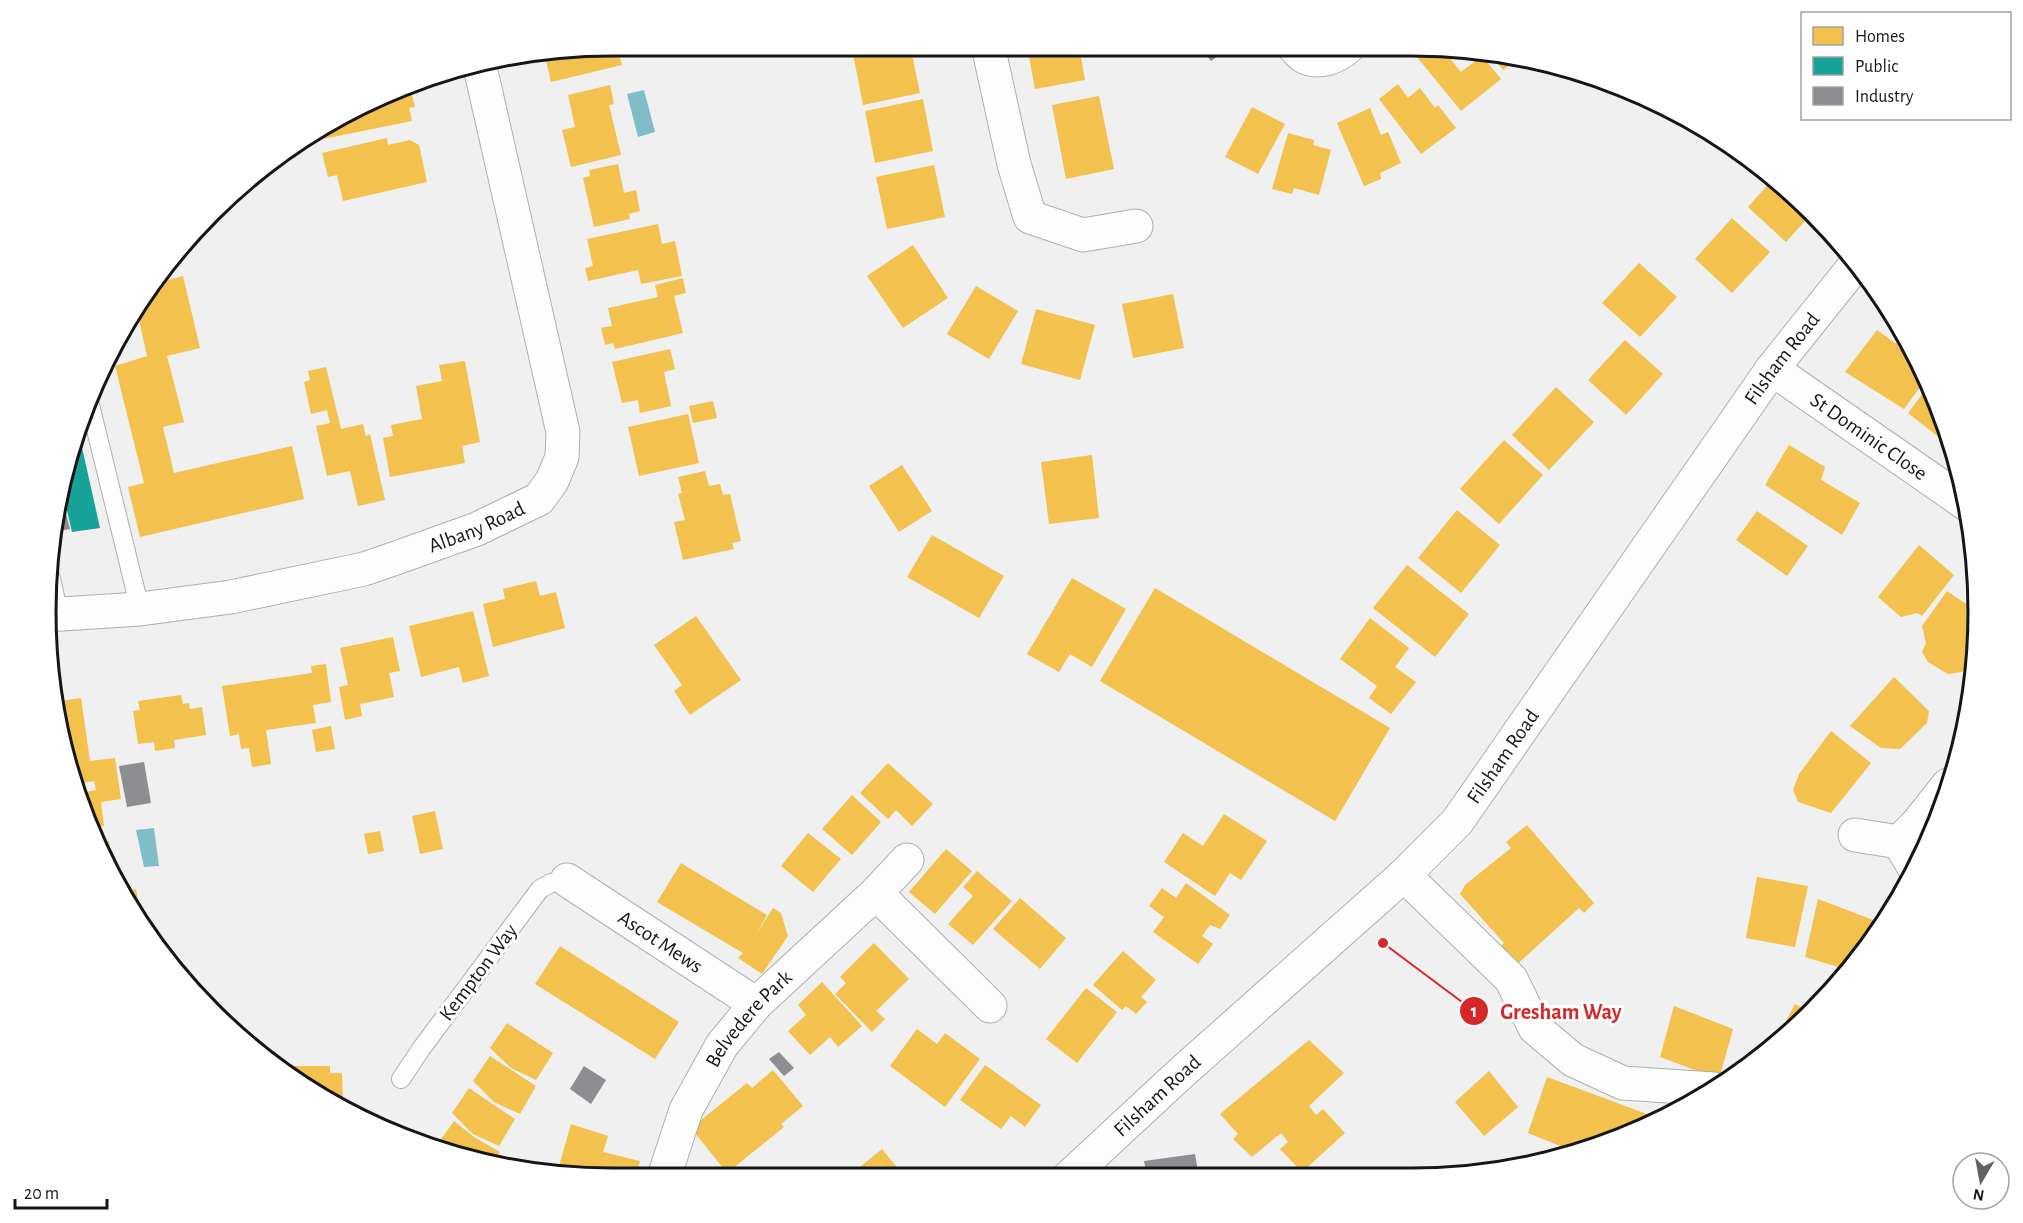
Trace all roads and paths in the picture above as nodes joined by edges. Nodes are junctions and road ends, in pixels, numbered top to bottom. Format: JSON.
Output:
{"nodes":[{"id":1,"x":990,"y":56,"type":"edge"},
{"id":2,"x":1303,"y":56,"type":"edge"},
{"id":3,"x":1336,"y":56,"type":"edge"},
{"id":4,"x":481,"y":71,"type":"edge"},
{"id":5,"x":1136,"y":226,"type":"dead end"},
{"id":6,"x":1851,"y":270,"type":"edge"},
{"id":7,"x":1772,"y":369,"type":"junction"},
{"id":8,"x":92,"y":414,"type":"edge"},
{"id":9,"x":1956,"y":497,"type":"edge"},
{"id":10,"x":140,"y":609,"type":"junction"},
{"id":11,"x":56,"y":615,"type":"edge"},
{"id":12,"x":1932,"y":805,"type":"edge"},
{"id":13,"x":1855,"y":835,"type":"dead end"},
{"id":14,"x":1907,"y":855,"type":"edge"},
{"id":15,"x":907,"y":860,"type":"dead end"},
{"id":16,"x":1404,"y":875,"type":"junction"},
{"id":17,"x":567,"y":880,"type":"joint"},
{"id":18,"x":876,"y":893,"type":"junction"},
{"id":19,"x":756,"y":1004,"type":"junction"},
{"id":20,"x":990,"y":1006,"type":"dead end"},
{"id":21,"x":401,"y":1079,"type":"dead end"},
{"id":22,"x":1699,"y":1087,"type":"edge"},
{"id":23,"x":667,"y":1168,"type":"edge"},
{"id":24,"x":1079,"y":1168,"type":"edge"}],
"edges":[{"from":1,"to":5,"type":"street"},
{"from":2,"to":3,"type":"street"},
{"from":4,"to":10,"type":"street","name":"Albany Road"},
{"from":6,"to":7,"type":"street","name":"Filsham Road"},
{"from":7,"to":9,"type":"street","name":"St Dominic Close"},
{"from":7,"to":16,"type":"street","name":"Filsham Road"},
{"from":8,"to":10,"type":"lane"},
{"from":10,"to":11,"type":"street","name":"Albany Road"},
{"from":12,"to":14,"type":"street"},
{"from":13,"to":14,"type":"street"},
{"from":15,"to":18,"type":"street","name":"Belvedere Park"},
{"from":16,"to":22,"type":"street"},
{"from":16,"to":24,"type":"street","name":"Filsham Road"},
{"from":17,"to":19,"type":"street","name":"Ascot Mews"},
{"from":17,"to":21,"type":"lane","name":"Kempton Way"},
{"from":18,"to":19,"type":"street","name":"Belvedere Park"},
{"from":18,"to":20,"type":"street"},
{"from":19,"to":23,"type":"street","name":"Belvedere Park"}]}
